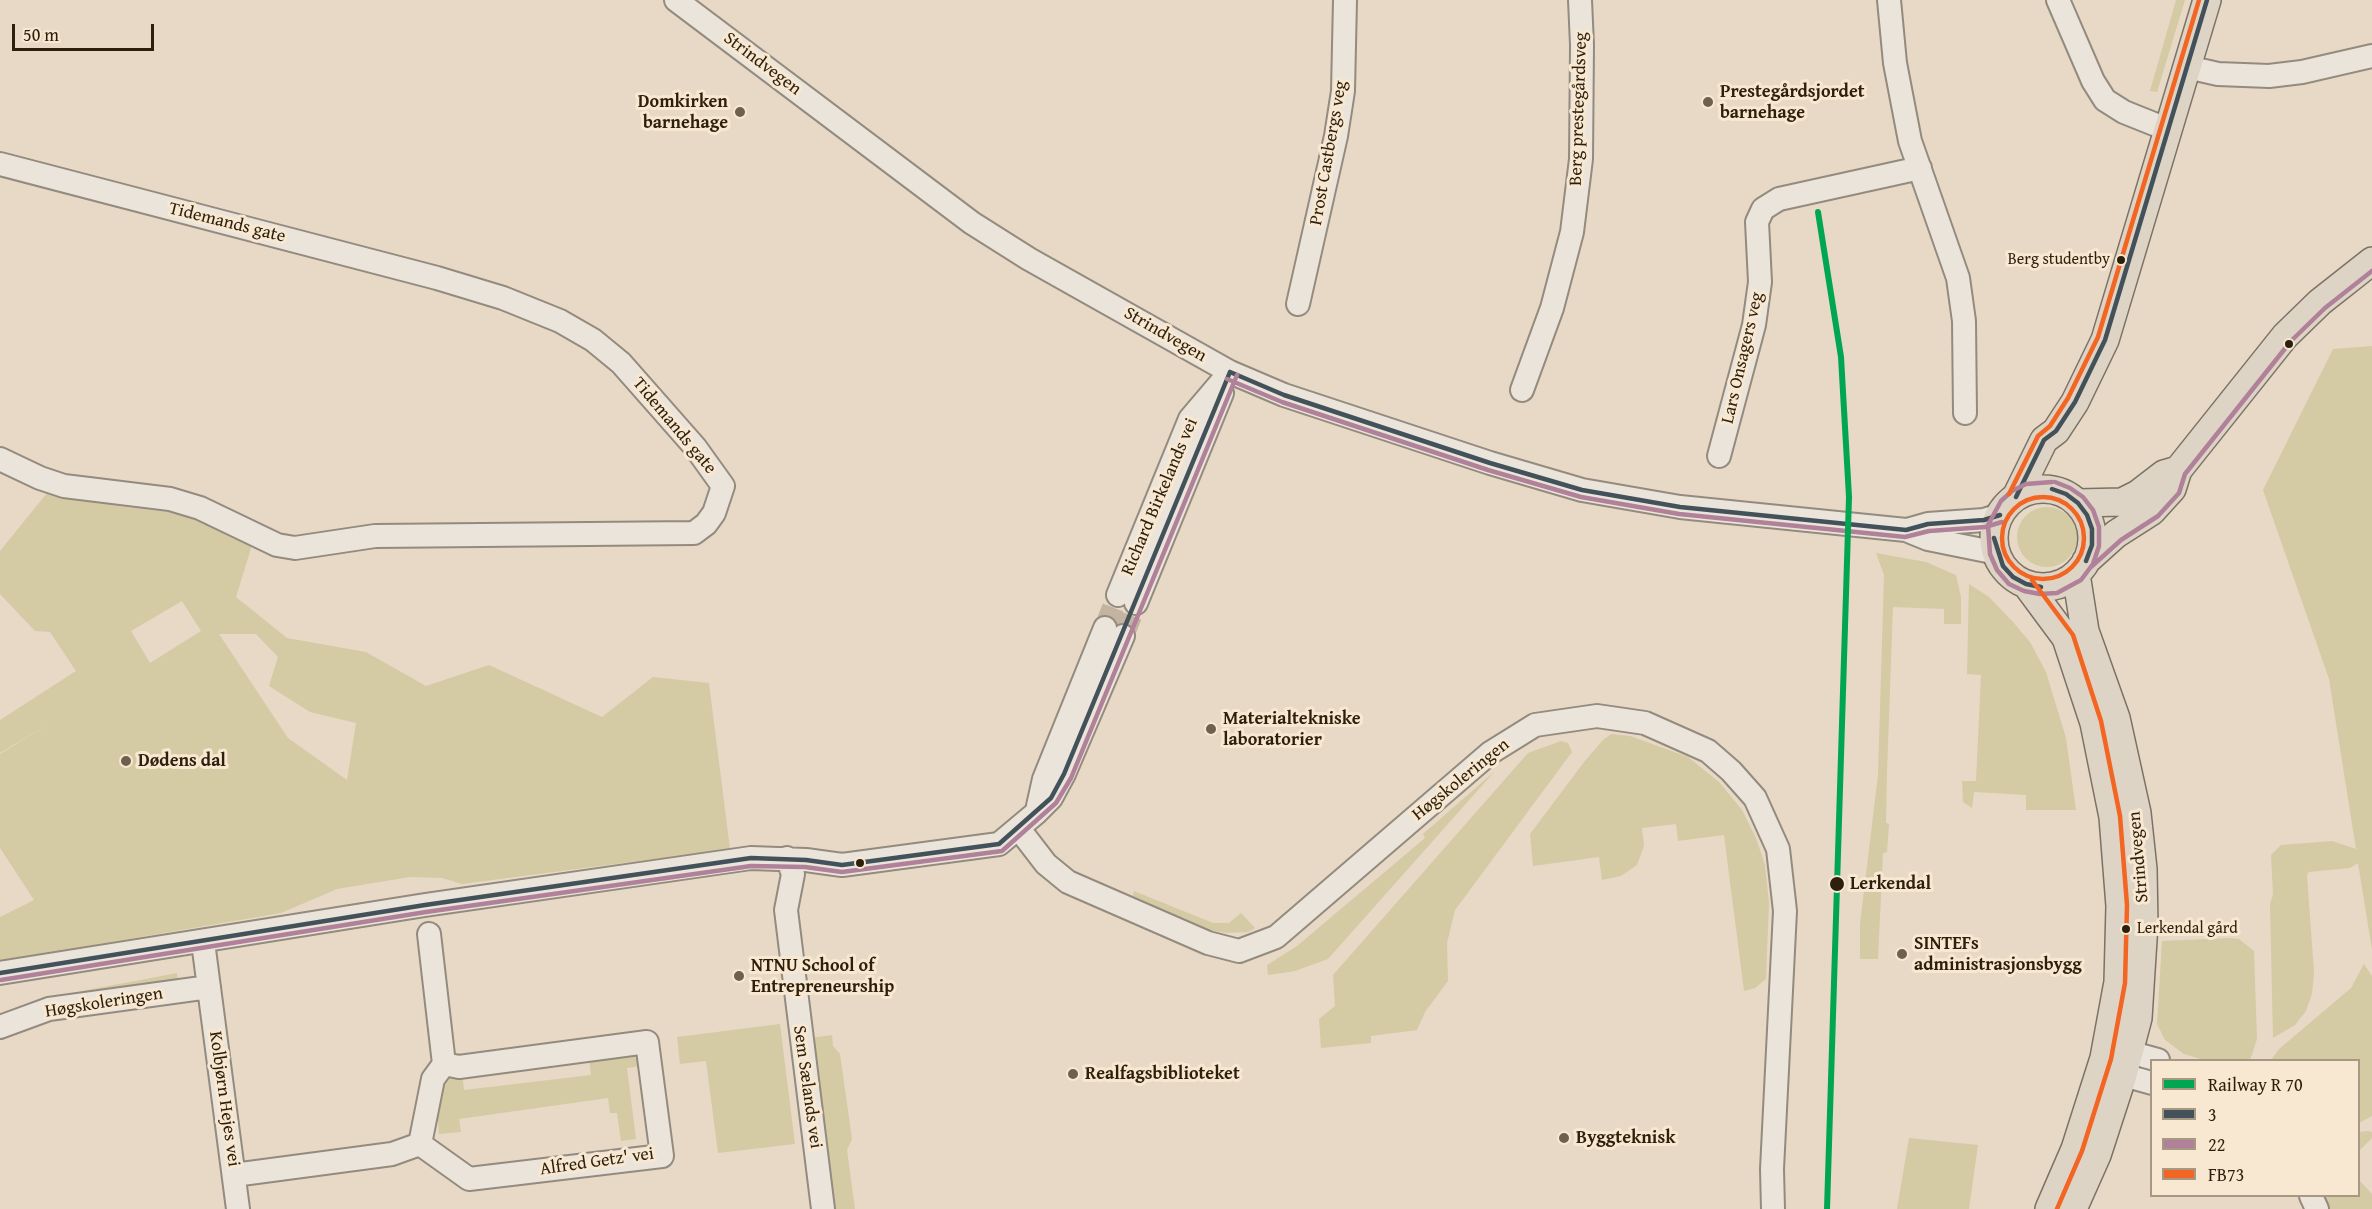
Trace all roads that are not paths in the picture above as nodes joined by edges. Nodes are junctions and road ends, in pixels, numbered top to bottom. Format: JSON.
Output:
{"nodes":[{"id":1,"x":676,"y":0,"type":"edge"},
{"id":2,"x":1345,"y":0,"type":"edge"},
{"id":3,"x":1580,"y":0,"type":"edge"},
{"id":4,"x":1889,"y":0,"type":"edge"},
{"id":5,"x":2207,"y":0,"type":"edge"},
{"id":6,"x":2066,"y":4,"type":"edge"},
{"id":7,"x":2372,"y":56,"type":"edge"},
{"id":8,"x":2187,"y":68,"type":"junction"},
{"id":9,"x":2169,"y":130,"type":"junction"},
{"id":10,"x":0,"y":164,"type":"edge"},
{"id":11,"x":1920,"y":168,"type":"junction"},
{"id":12,"x":2372,"y":261,"type":"edge"},
{"id":13,"x":1298,"y":304,"type":"dead end"},
{"id":14,"x":1230,"y":372,"type":"junction"},
{"id":15,"x":1522,"y":390,"type":"dead end"},
{"id":16,"x":1965,"y":413,"type":"dead end"},
{"id":17,"x":2056,"y":431,"type":"junction"},
{"id":18,"x":1719,"y":456,"type":"dead end"},
{"id":19,"x":0,"y":459,"type":"edge"},
{"id":20,"x":2178,"y":470,"type":"junction"},
{"id":21,"x":2052,"y":489,"type":"junction"},
{"id":22,"x":2078,"y":503,"type":"junction"},
{"id":23,"x":2008,"y":506,"type":"junction"},
{"id":24,"x":1906,"y":530,"type":"junction"},
{"id":25,"x":1996,"y":553,"type":"junction"},
{"id":26,"x":2081,"y":568,"type":"junction"},
{"id":27,"x":2026,"y":584,"type":"junction"},
{"id":28,"x":1114,"y":632,"type":"tunnel mouth"},
{"id":29,"x":1019,"y":829,"type":"junction"},
{"id":30,"x":797,"y":859,"type":"junction"},
{"id":31,"x":429,"y":934,"type":"dead end"},
{"id":32,"x":203,"y":942,"type":"junction"},
{"id":33,"x":0,"y":973,"type":"edge"},
{"id":34,"x":209,"y":987,"type":"junction"},
{"id":35,"x":0,"y":1027,"type":"edge"},
{"id":36,"x":2150,"y":1060,"type":"edge"},
{"id":37,"x":2119,"y":1062,"type":"junction"},
{"id":38,"x":444,"y":1064,"type":"junction"},
{"id":39,"x":2150,"y":1082,"type":"edge"},
{"id":40,"x":420,"y":1144,"type":"junction"},
{"id":41,"x":2086,"y":1152,"type":"junction"},
{"id":42,"x":234,"y":1175,"type":"junction"},
{"id":43,"x":238,"y":1209,"type":"edge"},
{"id":44,"x":823,"y":1209,"type":"edge"},
{"id":45,"x":1773,"y":1209,"type":"edge"},
{"id":46,"x":2049,"y":1209,"type":"edge"},
{"id":47,"x":2073,"y":1209,"type":"edge"}],
"edges":[{"from":1,"to":14,"type":"street","name":"Strindvegen"},
{"from":2,"to":13,"type":"street","name":"Prost Castbergs veg"},
{"from":3,"to":15,"type":"street","name":"Berg prestegårdsveg"},
{"from":4,"to":11,"type":"street"},
{"from":5,"to":8,"type":"main road"},
{"from":6,"to":9,"type":"street"},
{"from":7,"to":8,"type":"street"},
{"from":8,"to":9,"type":"main road"},
{"from":9,"to":17,"type":"main road"},
{"from":10,"to":19,"type":"street","name":"Tidemands gate"},
{"from":11,"to":16,"type":"street"},
{"from":11,"to":18,"type":"street","name":"Lars Onsagers veg"},
{"from":12,"to":20,"type":"main road"},
{"from":14,"to":14,"type":"street","name":"Richard Birkelands vei"},
{"from":14,"to":24,"type":"street","name":"Strindvegen"},
{"from":17,"to":21,"type":"main road"},
{"from":17,"to":23,"type":"main road"},
{"from":20,"to":22,"type":"main road"},
{"from":20,"to":26,"type":"main road"},
{"from":21,"to":22,"type":"main road"},
{"from":21,"to":23,"type":"main road"},
{"from":22,"to":26,"type":"main road"},
{"from":23,"to":24,"type":"street","name":"Strindvegen"},
{"from":23,"to":25,"type":"main road"},
{"from":24,"to":25,"type":"street","name":"Strindvegen"},
{"from":25,"to":27,"type":"main road"},
{"from":26,"to":27,"type":"main road"},
{"from":26,"to":37,"type":"main road","name":"Strindvegen"},
{"from":27,"to":37,"type":"main road","name":"Strindvegen"},
{"from":28,"to":29,"type":"street"},
{"from":29,"to":30,"type":"street"},
{"from":29,"to":45,"type":"street","name":"Høgskoleringen"},
{"from":30,"to":32,"type":"street"},
{"from":30,"to":44,"type":"street","name":"Sem Sælands vei"},
{"from":31,"to":38,"type":"street"},
{"from":32,"to":33,"type":"street"},
{"from":32,"to":34,"type":"street","name":"Kolbjørn Hejes vei"},
{"from":34,"to":35,"type":"street","name":"Høgskoleringen"},
{"from":34,"to":42,"type":"street","name":"Kolbjørn Hejes vei"},
{"from":36,"to":37,"type":"street"},
{"from":37,"to":39,"type":"street"},
{"from":37,"to":41,"type":"main road","name":"Strindvegen"},
{"from":38,"to":40,"type":"street"},
{"from":38,"to":40,"type":"street","name":"Alfred Getz' vei"},
{"from":40,"to":42,"type":"street","name":"Kolbjørn Hejes vei"},
{"from":41,"to":46,"type":"main road","name":"Strindvegen"},
{"from":41,"to":47,"type":"main road","name":"Strindvegen"},
{"from":42,"to":43,"type":"street"}]}
